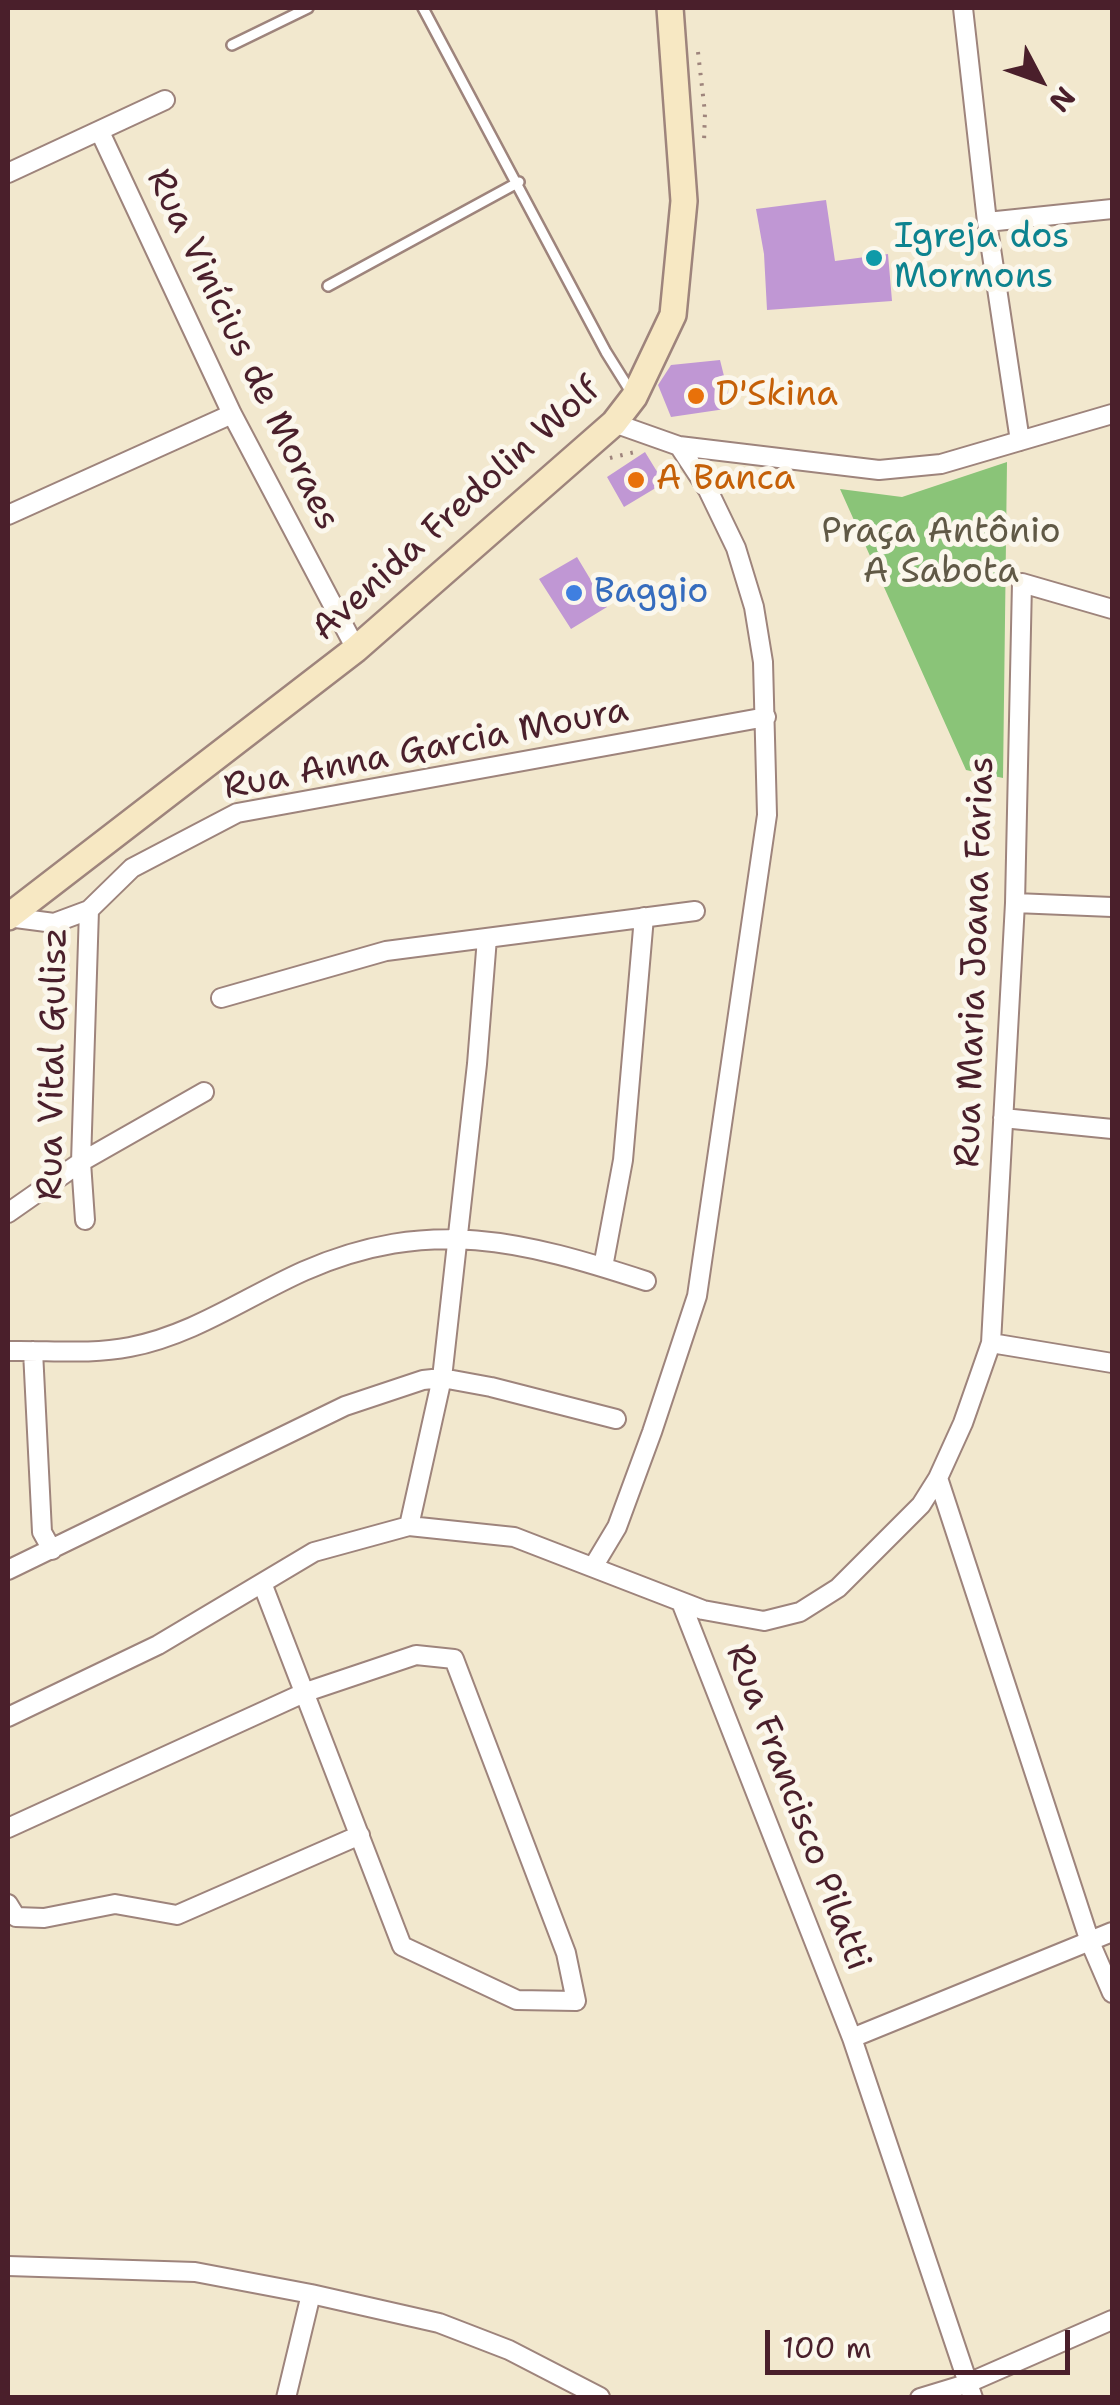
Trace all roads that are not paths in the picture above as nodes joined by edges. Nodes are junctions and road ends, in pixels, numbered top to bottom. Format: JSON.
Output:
{"nodes":[{"id":1,"x":308,"y":8,"type":"edge"},
{"id":2,"x":423,"y":8,"type":"edge"},
{"id":3,"x":670,"y":8,"type":"edge"},
{"id":4,"x":963,"y":8,"type":"edge"},
{"id":5,"x":232,"y":46,"type":"dead end"},
{"id":6,"x":166,"y":100,"type":"dead end"},
{"id":7,"x":100,"y":132,"type":"junction"},
{"id":8,"x":8,"y":173,"type":"edge"},
{"id":9,"x":518,"y":182,"type":"junction"},
{"id":10,"x":1112,"y":209,"type":"edge"},
{"id":11,"x":987,"y":222,"type":"junction"},
{"id":12,"x":328,"y":286,"type":"dead end"},
{"id":13,"x":634,"y":398,"type":"junction"},
{"id":14,"x":232,"y":414,"type":"junction"},
{"id":15,"x":1112,"y":414,"type":"edge"},
{"id":16,"x":614,"y":423,"type":"junction"},
{"id":17,"x":1020,"y":441,"type":"junction"},
{"id":18,"x":679,"y":446,"type":"junction"},
{"id":19,"x":8,"y":515,"type":"edge"},
{"id":20,"x":1112,"y":609,"type":"edge"},
{"id":21,"x":356,"y":649,"type":"junction"},
{"id":22,"x":766,"y":717,"type":"junction"},
{"id":23,"x":1015,"y":903,"type":"junction"},
{"id":24,"x":1112,"y":907,"type":"edge"},
{"id":25,"x":89,"y":910,"type":"junction"},
{"id":26,"x":695,"y":911,"type":"dead end"},
{"id":27,"x":8,"y":917,"type":"edge"},
{"id":28,"x":644,"y":917,"type":"junction"},
{"id":29,"x":487,"y":938,"type":"junction"},
{"id":30,"x":221,"y":998,"type":"dead end"},
{"id":31,"x":204,"y":1092,"type":"dead end"},
{"id":32,"x":1003,"y":1118,"type":"junction"},
{"id":33,"x":1112,"y":1128,"type":"edge"},
{"id":34,"x":81,"y":1162,"type":"junction"},
{"id":35,"x":8,"y":1213,"type":"edge"},
{"id":36,"x":85,"y":1220,"type":"dead end"},
{"id":37,"x":456,"y":1239,"type":"junction"},
{"id":38,"x":603,"y":1267,"type":"junction"},
{"id":39,"x":646,"y":1281,"type":"dead end"},
{"id":40,"x":990,"y":1343,"type":"junction"},
{"id":41,"x":33,"y":1351,"type":"junction"},
{"id":42,"x":8,"y":1352,"type":"edge"},
{"id":43,"x":1112,"y":1363,"type":"edge"},
{"id":44,"x":442,"y":1378,"type":"junction"},
{"id":45,"x":616,"y":1420,"type":"dead end"},
{"id":46,"x":938,"y":1478,"type":"junction"},
{"id":47,"x":408,"y":1526,"type":"junction"},
{"id":48,"x":52,"y":1550,"type":"junction"},
{"id":49,"x":593,"y":1568,"type":"junction"},
{"id":50,"x":8,"y":1570,"type":"edge"},
{"id":51,"x":262,"y":1584,"type":"junction"},
{"id":52,"x":682,"y":1602,"type":"junction"},
{"id":53,"x":306,"y":1692,"type":"junction"},
{"id":54,"x":8,"y":1717,"type":"edge"},
{"id":55,"x":8,"y":1828,"type":"edge"},
{"id":56,"x":360,"y":1835,"type":"junction"},
{"id":57,"x":8,"y":1904,"type":"edge"},
{"id":58,"x":1112,"y":1932,"type":"edge"},
{"id":59,"x":1090,"y":1942,"type":"junction"},
{"id":60,"x":1112,"y":1993,"type":"edge"},
{"id":61,"x":852,"y":2038,"type":"junction"},
{"id":62,"x":8,"y":2266,"type":"edge"},
{"id":63,"x":311,"y":2294,"type":"junction"},
{"id":64,"x":1112,"y":2320,"type":"edge"},
{"id":65,"x":970,"y":2390,"type":"edge"},
{"id":66,"x":600,"y":2397,"type":"edge"},
{"id":67,"x":286,"y":2398,"type":"edge"},
{"id":68,"x":920,"y":2398,"type":"edge"}],
"edges":[{"from":1,"to":5,"type":"lane"},
{"from":2,"to":9,"type":"lane"},
{"from":3,"to":13,"type":"main road","name":"Avenida Fredolin Wolf"},
{"from":4,"to":11,"type":"street"},
{"from":6,"to":7,"type":"street"},
{"from":7,"to":8,"type":"street"},
{"from":7,"to":14,"type":"street","name":"Rua Vinícius de Moraes"},
{"from":9,"to":12,"type":"lane"},
{"from":9,"to":13,"type":"lane"},
{"from":10,"to":11,"type":"street"},
{"from":11,"to":17,"type":"street"},
{"from":13,"to":16,"type":"main road","name":"Avenida Fredolin Wolf"},
{"from":14,"to":19,"type":"street"},
{"from":14,"to":21,"type":"street","name":"Rua Vinícius de Moraes"},
{"from":15,"to":17,"type":"street"},
{"from":16,"to":18,"type":"street"},
{"from":16,"to":21,"type":"main road","name":"Avenida Fredolin Wolf"},
{"from":17,"to":18,"type":"street"},
{"from":18,"to":22,"type":"street"},
{"from":20,"to":23,"type":"street","name":"Rua Maria Joana Farias"},
{"from":21,"to":27,"type":"main road","name":"Avenida Fredolin Wolf"},
{"from":22,"to":25,"type":"street","name":"Rua Anna Garcia Moura"},
{"from":22,"to":49,"type":"street"},
{"from":23,"to":24,"type":"street"},
{"from":23,"to":32,"type":"street","name":"Rua Maria Joana Farias"},
{"from":25,"to":27,"type":"street"},
{"from":25,"to":34,"type":"street","name":"Rua Vital Gulisz"},
{"from":26,"to":28,"type":"street"},
{"from":28,"to":29,"type":"street"},
{"from":28,"to":38,"type":"street"},
{"from":29,"to":30,"type":"street"},
{"from":29,"to":37,"type":"street"},
{"from":31,"to":34,"type":"street"},
{"from":32,"to":33,"type":"street"},
{"from":32,"to":40,"type":"street","name":"Rua Maria Joana Farias"},
{"from":34,"to":35,"type":"street"},
{"from":34,"to":36,"type":"street","name":"Rua Vital Gulisz"},
{"from":37,"to":38,"type":"street"},
{"from":37,"to":41,"type":"street"},
{"from":37,"to":44,"type":"street"},
{"from":38,"to":39,"type":"street"},
{"from":40,"to":43,"type":"street"},
{"from":40,"to":46,"type":"street","name":"Rua Maria Joana Farias"},
{"from":41,"to":42,"type":"street"},
{"from":41,"to":48,"type":"street"},
{"from":44,"to":45,"type":"street"},
{"from":44,"to":47,"type":"street"},
{"from":44,"to":48,"type":"street"},
{"from":46,"to":52,"type":"street","name":"Rua Maria Joana Farias"},
{"from":46,"to":59,"type":"street"},
{"from":47,"to":49,"type":"street","name":"Rua Maria Joana Farias"},
{"from":47,"to":51,"type":"street"},
{"from":48,"to":50,"type":"street"},
{"from":49,"to":52,"type":"street","name":"Rua Maria Joana Farias"},
{"from":51,"to":53,"type":"street"},
{"from":51,"to":54,"type":"street"},
{"from":52,"to":61,"type":"street","name":"Rua Francisco Pilatti"},
{"from":53,"to":55,"type":"street"},
{"from":53,"to":56,"type":"street"},
{"from":53,"to":56,"type":"street"},
{"from":56,"to":57,"type":"street"},
{"from":58,"to":59,"type":"street"},
{"from":59,"to":60,"type":"street"},
{"from":59,"to":61,"type":"street"},
{"from":61,"to":65,"type":"street","name":"Rua Francisco Pilatti"},
{"from":62,"to":63,"type":"street"},
{"from":63,"to":66,"type":"street"},
{"from":63,"to":67,"type":"street"},
{"from":64,"to":65,"type":"street"},
{"from":65,"to":68,"type":"street"}]}
